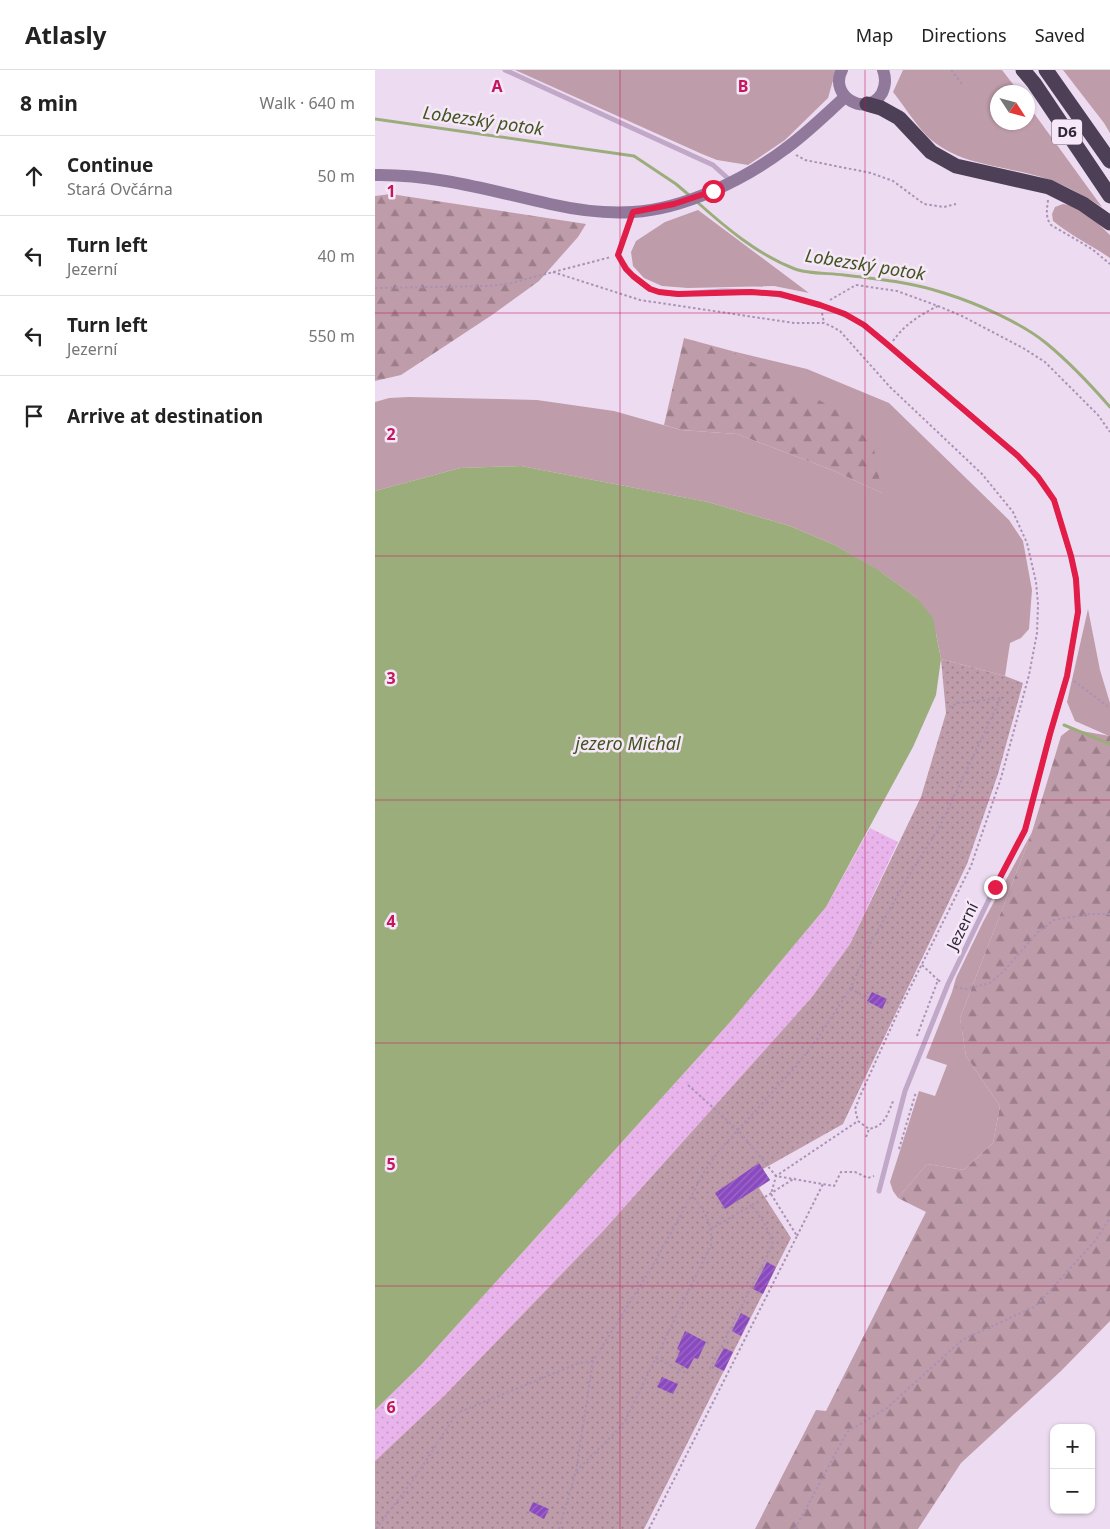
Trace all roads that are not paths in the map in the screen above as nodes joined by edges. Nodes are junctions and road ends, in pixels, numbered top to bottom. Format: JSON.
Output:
{"nodes":[{"id":1,"x":505,"y":70,"type":"edge"},
{"id":2,"x":842,"y":70,"type":"edge"},
{"id":3,"x":883,"y":70,"type":"edge"},
{"id":4,"x":1023,"y":70,"type":"edge"},
{"id":5,"x":1047,"y":70,"type":"edge"},
{"id":6,"x":845,"y":97,"type":"junction"},
{"id":7,"x":867,"y":104,"type":"junction"},
{"id":8,"x":1110,"y":161,"type":"edge"},
{"id":9,"x":375,"y":175,"type":"edge"},
{"id":10,"x":733,"y":182,"type":"junction"},
{"id":11,"x":1110,"y":196,"type":"edge"},
{"id":12,"x":633,"y":212,"type":"junction"},
{"id":13,"x":1110,"y":223,"type":"edge"},
{"id":14,"x":879,"y":1191,"type":"dead end"}],
"edges":[{"from":1,"to":10,"type":"lane"},
{"from":2,"to":6,"type":"main road"},
{"from":3,"to":7,"type":"main road"},
{"from":4,"to":11,"type":"highway","number":"D6"},
{"from":5,"to":8,"type":"highway","number":"D6"},
{"from":6,"to":7,"type":"main road"},
{"from":6,"to":10,"type":"main road"},
{"from":7,"to":13,"type":"highway"},
{"from":9,"to":12,"type":"main road"},
{"from":10,"to":12,"type":"main road"},
{"from":12,"to":14,"type":"lane","name":"Jezerní"}]}
